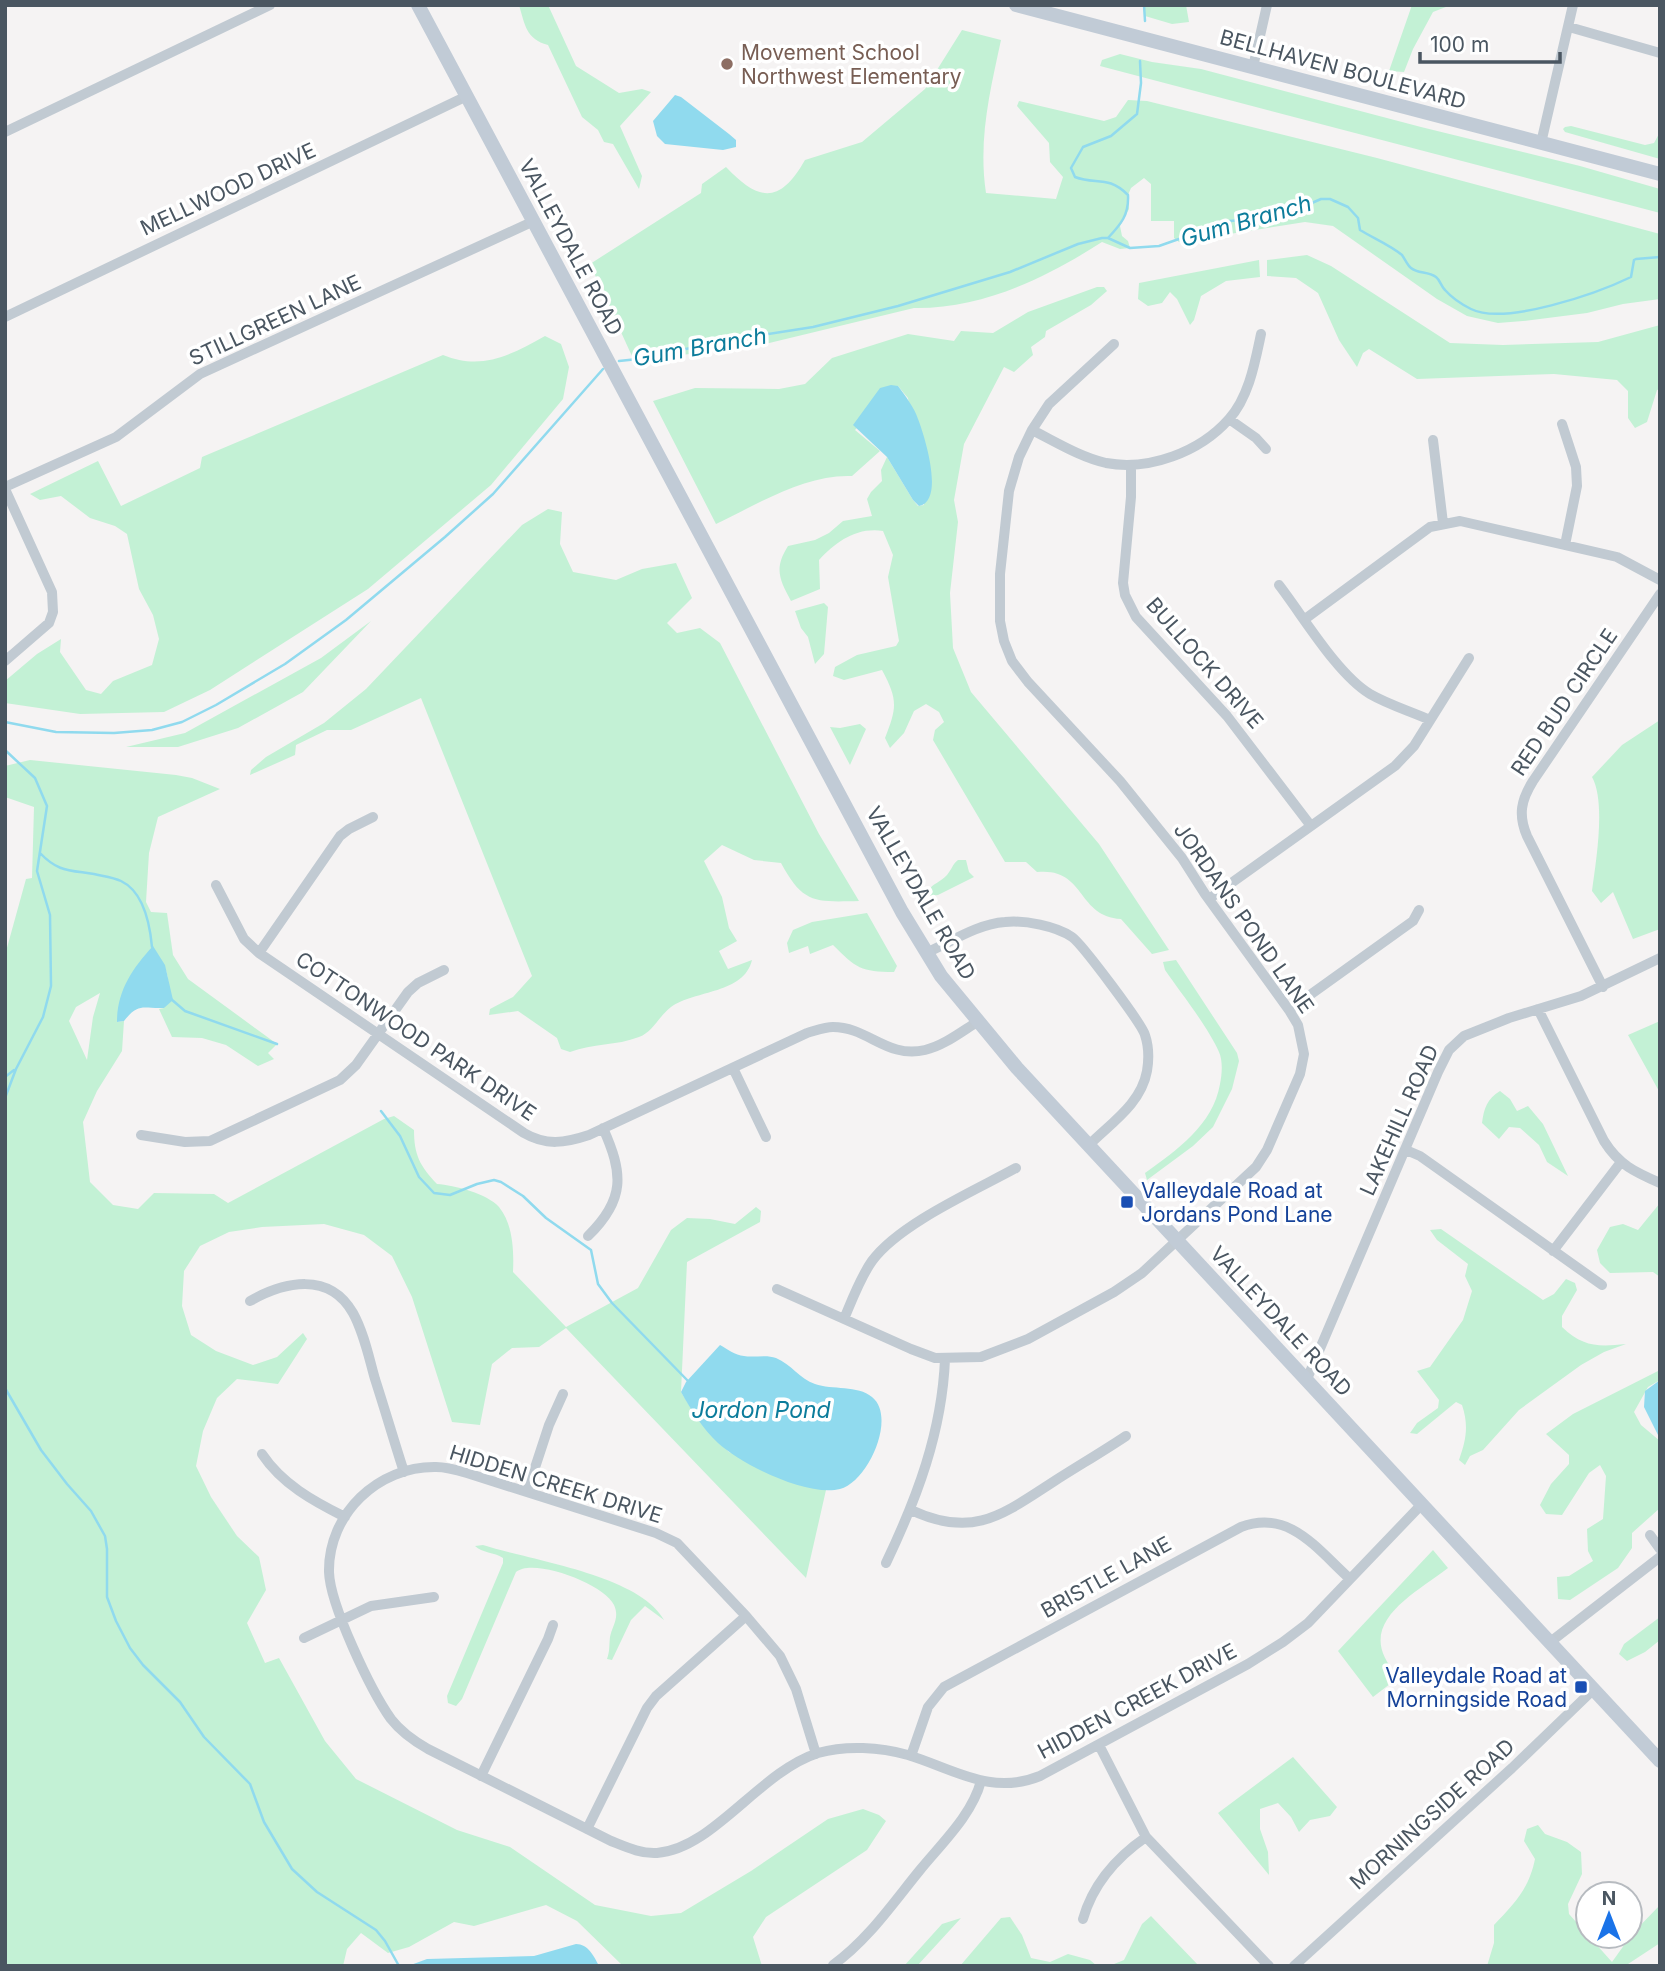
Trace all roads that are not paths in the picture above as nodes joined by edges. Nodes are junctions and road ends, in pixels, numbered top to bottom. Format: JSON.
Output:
{"nodes":[{"id":1,"x":270,"y":5,"type":"edge"},
{"id":2,"x":418,"y":5,"type":"edge"},
{"id":3,"x":1016,"y":5,"type":"edge"},
{"id":4,"x":1267,"y":5,"type":"edge"},
{"id":5,"x":1573,"y":5,"type":"edge"},
{"id":6,"x":1569,"y":27,"type":"junction"},
{"id":7,"x":1660,"y":53,"type":"edge"},
{"id":8,"x":1253,"y":67,"type":"junction"},
{"id":9,"x":467,"y":96,"type":"junction"},
{"id":10,"x":5,"y":132,"type":"edge"},
{"id":11,"x":1541,"y":143,"type":"junction"},
{"id":12,"x":1660,"y":174,"type":"edge"},
{"id":13,"x":534,"y":221,"type":"junction"},
{"id":14,"x":5,"y":317,"type":"edge"},
{"id":15,"x":1261,"y":334,"type":"dead end"},
{"id":16,"x":1114,"y":344,"type":"dead end"},
{"id":17,"x":1229,"y":419,"type":"junction"},
{"id":18,"x":1562,"y":424,"type":"dead end"},
{"id":19,"x":1032,"y":430,"type":"junction"},
{"id":20,"x":1433,"y":440,"type":"dead end"},
{"id":21,"x":1266,"y":449,"type":"dead end"},
{"id":22,"x":1131,"y":465,"type":"junction"},
{"id":23,"x":5,"y":488,"type":"edge"},
{"id":24,"x":1443,"y":523,"type":"junction"},
{"id":25,"x":1566,"y":545,"type":"junction"},
{"id":26,"x":1660,"y":580,"type":"edge"},
{"id":27,"x":1279,"y":585,"type":"dead end"},
{"id":28,"x":1660,"y":594,"type":"edge"},
{"id":29,"x":1305,"y":619,"type":"junction"},
{"id":30,"x":1469,"y":657,"type":"dead end"},
{"id":31,"x":5,"y":661,"type":"edge"},
{"id":32,"x":1430,"y":720,"type":"junction"},
{"id":33,"x":373,"y":817,"type":"dead end"},
{"id":34,"x":1311,"y":826,"type":"junction"},
{"id":35,"x":216,"y":885,"type":"dead end"},
{"id":36,"x":1209,"y":899,"type":"junction"},
{"id":37,"x":1419,"y":910,"type":"dead end"},
{"id":38,"x":259,"y":953,"type":"junction"},
{"id":39,"x":926,"y":953,"type":"junction"},
{"id":40,"x":1660,"y":958,"type":"edge"},
{"id":41,"x":444,"y":970,"type":"dead end"},
{"id":42,"x":1603,"y":987,"type":"junction"},
{"id":43,"x":1538,"y":1009,"type":"junction"},
{"id":44,"x":1289,"y":1010,"type":"junction"},
{"id":45,"x":977,"y":1022,"type":"junction"},
{"id":46,"x":378,"y":1035,"type":"junction"},
{"id":47,"x":733,"y":1068,"type":"junction"},
{"id":48,"x":603,"y":1128,"type":"junction"},
{"id":49,"x":141,"y":1135,"type":"dead end"},
{"id":50,"x":766,"y":1137,"type":"dead end"},
{"id":51,"x":1089,"y":1145,"type":"junction"},
{"id":52,"x":1406,"y":1150,"type":"junction"},
{"id":53,"x":1621,"y":1162,"type":"junction"},
{"id":54,"x":1016,"y":1168,"type":"dead end"},
{"id":55,"x":1660,"y":1184,"type":"edge"},
{"id":56,"x":588,"y":1236,"type":"dead end"},
{"id":57,"x":1178,"y":1241,"type":"junction"},
{"id":58,"x":1553,"y":1251,"type":"junction"},
{"id":59,"x":1602,"y":1285,"type":"dead end"},
{"id":60,"x":777,"y":1289,"type":"dead end"},
{"id":61,"x":250,"y":1301,"type":"dead end"},
{"id":62,"x":844,"y":1319,"type":"junction"},
{"id":63,"x":945,"y":1359,"type":"junction"},
{"id":64,"x":1307,"y":1380,"type":"junction"},
{"id":65,"x":563,"y":1394,"type":"dead end"},
{"id":66,"x":1126,"y":1436,"type":"dead end"},
{"id":67,"x":262,"y":1454,"type":"dead end"},
{"id":68,"x":404,"y":1472,"type":"junction"},
{"id":69,"x":527,"y":1492,"type":"junction"},
{"id":70,"x":1422,"y":1504,"type":"junction"},
{"id":71,"x":911,"y":1510,"type":"junction"},
{"id":72,"x":345,"y":1517,"type":"junction"},
{"id":73,"x":1650,"y":1535,"type":"dead end"},
{"id":74,"x":1660,"y":1549,"type":"edge"},
{"id":75,"x":1660,"y":1557,"type":"edge"},
{"id":76,"x":886,"y":1563,"type":"dead end"},
{"id":77,"x":1349,"y":1578,"type":"junction"},
{"id":78,"x":434,"y":1597,"type":"dead end"},
{"id":79,"x":747,"y":1616,"type":"junction"},
{"id":80,"x":341,"y":1619,"type":"junction"},
{"id":81,"x":553,"y":1625,"type":"dead end"},
{"id":82,"x":304,"y":1638,"type":"dead end"},
{"id":83,"x":1549,"y":1643,"type":"junction"},
{"id":84,"x":1593,"y":1690,"type":"junction"},
{"id":85,"x":1099,"y":1745,"type":"junction"},
{"id":86,"x":816,"y":1754,"type":"junction"},
{"id":87,"x":911,"y":1756,"type":"junction"},
{"id":88,"x":1660,"y":1761,"type":"edge"},
{"id":89,"x":481,"y":1776,"type":"junction"},
{"id":90,"x":981,"y":1781,"type":"junction"},
{"id":91,"x":587,"y":1829,"type":"junction"},
{"id":92,"x":1146,"y":1837,"type":"junction"},
{"id":93,"x":1083,"y":1919,"type":"dead end"},
{"id":94,"x":832,"y":1965,"type":"edge"},
{"id":95,"x":1269,"y":1966,"type":"edge"},
{"id":96,"x":1294,"y":1966,"type":"edge"}],
"edges":[{"from":1,"to":10,"type":"street"},
{"from":2,"to":9,"type":"street","name":"VALLEYDALE ROAD"},
{"from":3,"to":8,"type":"street","name":"BELLHAVEN BOULEVARD"},
{"from":4,"to":8,"type":"street"},
{"from":5,"to":6,"type":"street"},
{"from":6,"to":7,"type":"street"},
{"from":6,"to":11,"type":"street"},
{"from":8,"to":11,"type":"street","name":"BELLHAVEN BOULEVARD"},
{"from":9,"to":13,"type":"street","name":"VALLEYDALE ROAD"},
{"from":9,"to":14,"type":"street","name":"MELLWOOD DRIVE"},
{"from":11,"to":12,"type":"street","name":"BELLHAVEN BOULEVARD"},
{"from":13,"to":23,"type":"street","name":"STILLGREEN LANE"},
{"from":13,"to":39,"type":"street","name":"VALLEYDALE ROAD"},
{"from":15,"to":17,"type":"street"},
{"from":16,"to":19,"type":"street","name":"JORDANS POND LANE"},
{"from":17,"to":21,"type":"street"},
{"from":17,"to":22,"type":"street"},
{"from":18,"to":25,"type":"street"},
{"from":19,"to":22,"type":"street"},
{"from":19,"to":36,"type":"street","name":"JORDANS POND LANE"},
{"from":20,"to":24,"type":"street"},
{"from":22,"to":34,"type":"street","name":"BULLOCK DRIVE"},
{"from":23,"to":31,"type":"street"},
{"from":24,"to":25,"type":"street"},
{"from":24,"to":29,"type":"street"},
{"from":25,"to":26,"type":"street"},
{"from":27,"to":29,"type":"street"},
{"from":28,"to":42,"type":"street","name":"RED BUD CIRCLE"},
{"from":29,"to":32,"type":"street"},
{"from":30,"to":32,"type":"street"},
{"from":32,"to":34,"type":"street"},
{"from":33,"to":38,"type":"street"},
{"from":34,"to":36,"type":"street"},
{"from":35,"to":38,"type":"street","name":"COTTONWOOD PARK DRIVE"},
{"from":36,"to":44,"type":"street","name":"JORDANS POND LANE"},
{"from":37,"to":44,"type":"street"},
{"from":38,"to":46,"type":"street","name":"COTTONWOOD PARK DRIVE"},
{"from":39,"to":45,"type":"street","name":"VALLEYDALE ROAD"},
{"from":39,"to":51,"type":"street"},
{"from":40,"to":42,"type":"street","name":"LAKEHILL ROAD"},
{"from":41,"to":46,"type":"street"},
{"from":42,"to":43,"type":"street","name":"LAKEHILL ROAD"},
{"from":43,"to":52,"type":"street","name":"LAKEHILL ROAD"},
{"from":43,"to":53,"type":"street"},
{"from":44,"to":57,"type":"street","name":"JORDANS POND LANE"},
{"from":45,"to":47,"type":"street","name":"COTTONWOOD PARK DRIVE"},
{"from":45,"to":51,"type":"street","name":"VALLEYDALE ROAD"},
{"from":46,"to":48,"type":"street","name":"COTTONWOOD PARK DRIVE"},
{"from":46,"to":49,"type":"street"},
{"from":47,"to":48,"type":"street","name":"COTTONWOOD PARK DRIVE"},
{"from":47,"to":50,"type":"street"},
{"from":48,"to":56,"type":"street"},
{"from":51,"to":57,"type":"street","name":"VALLEYDALE ROAD"},
{"from":52,"to":58,"type":"street"},
{"from":52,"to":64,"type":"street","name":"LAKEHILL ROAD"},
{"from":53,"to":55,"type":"street"},
{"from":53,"to":58,"type":"street"},
{"from":54,"to":62,"type":"street"},
{"from":57,"to":63,"type":"street","name":"JORDANS POND LANE"},
{"from":57,"to":64,"type":"street","name":"VALLEYDALE ROAD"},
{"from":58,"to":59,"type":"street"},
{"from":60,"to":62,"type":"street","name":"JORDANS POND LANE"},
{"from":61,"to":68,"type":"street"},
{"from":62,"to":63,"type":"street","name":"JORDANS POND LANE"},
{"from":63,"to":71,"type":"street"},
{"from":64,"to":70,"type":"street","name":"VALLEYDALE ROAD"},
{"from":65,"to":69,"type":"street"},
{"from":66,"to":71,"type":"street"},
{"from":67,"to":72,"type":"street"},
{"from":68,"to":69,"type":"street","name":"HIDDEN CREEK DRIVE"},
{"from":68,"to":72,"type":"street","name":"HIDDEN CREEK DRIVE"},
{"from":69,"to":79,"type":"street","name":"HIDDEN CREEK DRIVE"},
{"from":70,"to":77,"type":"street","name":"HIDDEN CREEK DRIVE"},
{"from":70,"to":83,"type":"street","name":"VALLEYDALE ROAD"},
{"from":71,"to":76,"type":"street"},
{"from":72,"to":80,"type":"street","name":"HIDDEN CREEK DRIVE"},
{"from":73,"to":74,"type":"street"},
{"from":75,"to":83,"type":"street"},
{"from":77,"to":85,"type":"street","name":"HIDDEN CREEK DRIVE"},
{"from":77,"to":87,"type":"street","name":"BRISTLE LANE"},
{"from":78,"to":80,"type":"street"},
{"from":79,"to":86,"type":"street","name":"HIDDEN CREEK DRIVE"},
{"from":79,"to":91,"type":"street"},
{"from":80,"to":82,"type":"street"},
{"from":80,"to":89,"type":"street","name":"HIDDEN CREEK DRIVE"},
{"from":81,"to":89,"type":"street"},
{"from":83,"to":84,"type":"street","name":"VALLEYDALE ROAD"},
{"from":84,"to":88,"type":"street","name":"VALLEYDALE ROAD"},
{"from":84,"to":96,"type":"street","name":"MORNINGSIDE ROAD"},
{"from":85,"to":90,"type":"street","name":"HIDDEN CREEK DRIVE"},
{"from":85,"to":92,"type":"street"},
{"from":86,"to":87,"type":"street","name":"HIDDEN CREEK DRIVE"},
{"from":86,"to":91,"type":"street","name":"HIDDEN CREEK DRIVE"},
{"from":87,"to":90,"type":"street","name":"HIDDEN CREEK DRIVE"},
{"from":89,"to":91,"type":"street","name":"HIDDEN CREEK DRIVE"},
{"from":90,"to":94,"type":"street"},
{"from":92,"to":93,"type":"street"},
{"from":92,"to":95,"type":"street"}]}
